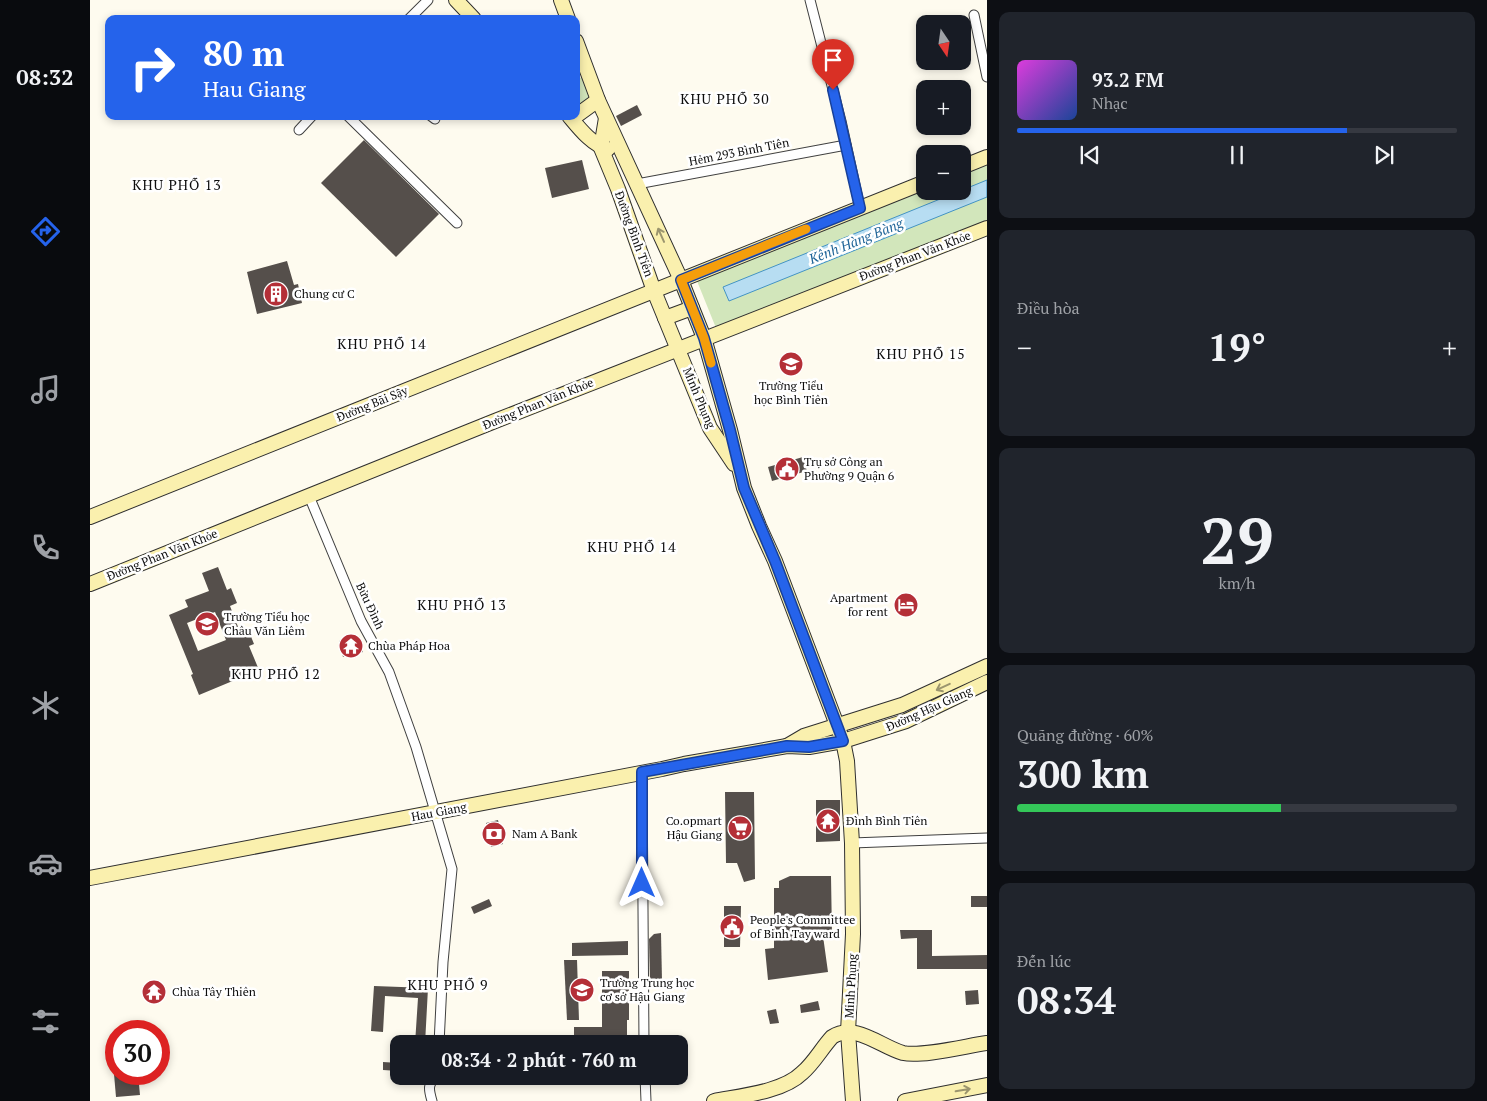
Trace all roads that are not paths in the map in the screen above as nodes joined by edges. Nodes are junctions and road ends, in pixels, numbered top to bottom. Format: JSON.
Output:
{"nodes":[{"id":1,"x":428,"y":0,"type":"edge"},
{"id":2,"x":456,"y":0,"type":"edge"},
{"id":3,"x":810,"y":0,"type":"edge"},
{"id":4,"x":564,"y":1,"type":"edge"},
{"id":5,"x":413,"y":15,"type":"edge"},
{"id":6,"x":470,"y":15,"type":"edge"},
{"id":7,"x":567,"y":15,"type":"edge"},
{"id":8,"x":974,"y":15,"type":"dead end"},
{"id":9,"x":580,"y":52,"type":"edge"},
{"id":10,"x":987,"y":77,"type":"edge"},
{"id":11,"x":598,"y":100,"type":"junction"},
{"id":12,"x":580,"y":112,"type":"edge"},
{"id":13,"x":606,"y":118,"type":"junction"},
{"id":14,"x":308,"y":120,"type":"edge"},
{"id":15,"x":352,"y":120,"type":"edge"},
{"id":16,"x":576,"y":120,"type":"edge"},
{"id":17,"x":299,"y":130,"type":"dead end"},
{"id":18,"x":846,"y":145,"type":"junction"},
{"id":19,"x":601,"y":148,"type":"junction"},
{"id":20,"x":623,"y":153,"type":"junction"},
{"id":21,"x":987,"y":157,"type":"edge"},
{"id":22,"x":971,"y":163,"type":"edge"},
{"id":23,"x":637,"y":184,"type":"junction"},
{"id":24,"x":916,"y":186,"type":"edge"},
{"id":25,"x":860,"y":208,"type":"junction"},
{"id":26,"x":457,"y":223,"type":"dead end"},
{"id":27,"x":987,"y":228,"type":"edge"},
{"id":28,"x":681,"y":280,"type":"junction"},
{"id":29,"x":654,"y":291,"type":"junction"},
{"id":30,"x":692,"y":308,"type":"junction"},
{"id":31,"x":666,"y":318,"type":"junction"},
{"id":32,"x":704,"y":338,"type":"junction"},
{"id":33,"x":678,"y":348,"type":"junction"},
{"id":34,"x":739,"y":472,"type":"junction"},
{"id":35,"x":309,"y":496,"type":"junction"},
{"id":36,"x":90,"y":517,"type":"edge"},
{"id":37,"x":90,"y":584,"type":"edge"},
{"id":38,"x":987,"y":666,"type":"edge"},
{"id":39,"x":987,"y":682,"type":"edge"},
{"id":40,"x":837,"y":726,"type":"junction"},
{"id":41,"x":843,"y":741,"type":"junction"},
{"id":42,"x":787,"y":746,"type":"junction"},
{"id":43,"x":642,"y":772,"type":"junction"},
{"id":44,"x":436,"y":812,"type":"junction"},
{"id":45,"x":987,"y":838,"type":"edge"},
{"id":46,"x":852,"y":843,"type":"junction"},
{"id":47,"x":90,"y":878,"type":"edge"},
{"id":48,"x":848,"y":1032,"type":"junction"},
{"id":49,"x":439,"y":1035,"type":"edge"},
{"id":50,"x":644,"y":1035,"type":"edge"},
{"id":51,"x":987,"y":1043,"type":"edge"},
{"id":52,"x":429,"y":1085,"type":"edge"},
{"id":53,"x":645,"y":1085,"type":"edge"},
{"id":54,"x":987,"y":1085,"type":"edge"},
{"id":55,"x":432,"y":1101,"type":"edge"},
{"id":56,"x":646,"y":1101,"type":"edge"},
{"id":57,"x":714,"y":1101,"type":"edge"},
{"id":58,"x":853,"y":1101,"type":"edge"},
{"id":59,"x":905,"y":1101,"type":"edge"}],
"edges":[{"from":1,"to":5,"type":"street"},
{"from":2,"to":6,"type":"main road"},
{"from":3,"to":18,"type":"street"},
{"from":4,"to":7,"type":"main road"},
{"from":8,"to":10,"type":"street"},
{"from":9,"to":11,"type":"main road","name":"Đường Bình Tiên"},
{"from":11,"to":12,"type":"main road"},
{"from":11,"to":13,"type":"main road","name":"Đường Bình Tiên"},
{"from":13,"to":19,"type":"main road"},
{"from":13,"to":20,"type":"main road","name":"Đường Bình Tiên"},
{"from":14,"to":17,"type":"street"},
{"from":15,"to":26,"type":"street"},
{"from":16,"to":19,"type":"main road"},
{"from":18,"to":23,"type":"street","name":"Hẻm 293 Bình Tiên"},
{"from":18,"to":25,"type":"street"},
{"from":19,"to":20,"type":"main road"},
{"from":19,"to":29,"type":"main road","name":"Đường Bình Tiên"},
{"from":20,"to":23,"type":"main road","name":"Đường Bình Tiên"},
{"from":21,"to":22,"type":"main road"},
{"from":28,"to":23,"type":"main road","name":"Đường Bình Tiên","one_way":true},
{"from":24,"to":25,"type":"main road"},
{"from":25,"to":28,"type":"main road"},
{"from":27,"to":32,"type":"main road","name":"Đường Phan Văn Khỏe"},
{"from":28,"to":29,"type":"main road","name":"Đường Bãi Sậy"},
{"from":28,"to":30,"type":"main road","name":"Đường Bình Tiên"},
{"from":29,"to":31,"type":"main road","name":"Đường Bình Tiên"},
{"from":29,"to":36,"type":"main road","name":"Đường Bãi Sậy"},
{"from":30,"to":31,"type":"main road"},
{"from":30,"to":32,"type":"main road","name":"Đường Bình Tiên"},
{"from":31,"to":33,"type":"main road","name":"Đường Bình Tiên"},
{"from":32,"to":33,"type":"main road","name":"Đường Phan Văn Khỏe"},
{"from":32,"to":34,"type":"main road","name":"Minh Phụng"},
{"from":33,"to":34,"type":"main road","name":"Minh Phụng"},
{"from":33,"to":35,"type":"main road","name":"Đường Phan Văn Khỏe"},
{"from":34,"to":40,"type":"main road","name":"Minh Phụng"},
{"from":35,"to":37,"type":"main road","name":"Đường Phan Văn Khỏe"},
{"from":35,"to":44,"type":"street","name":"Bửu Đình"},
{"from":38,"to":40,"type":"main road","name":"Đường Hậu Giang","one_way":true},
{"from":39,"to":41,"type":"main road","name":"Đường Hậu Giang"},
{"from":40,"to":41,"type":"main road","name":"Minh Phụng"},
{"from":40,"to":42,"type":"main road","name":"Đường Hậu Giang"},
{"from":41,"to":42,"type":"main road","name":"Đường Hậu Giang"},
{"from":41,"to":46,"type":"main road","name":"Minh Phụng"},
{"from":42,"to":43,"type":"main road","name":"Hau Giang"},
{"from":43,"to":44,"type":"main road","name":"Hau Giang"},
{"from":43,"to":50,"type":"street"},
{"from":44,"to":47,"type":"main road","name":"Hau Giang"},
{"from":44,"to":49,"type":"street","name":"Bửu Đình"},
{"from":45,"to":46,"type":"street"},
{"from":46,"to":48,"type":"main road","name":"Minh Phụng"},
{"from":48,"to":51,"type":"main road"},
{"from":48,"to":57,"type":"main road"},
{"from":48,"to":58,"type":"main road","name":"Minh Phụng"},
{"from":52,"to":55,"type":"street"},
{"from":53,"to":56,"type":"street"},
{"from":59,"to":54,"type":"main road","one_way":true}]}
